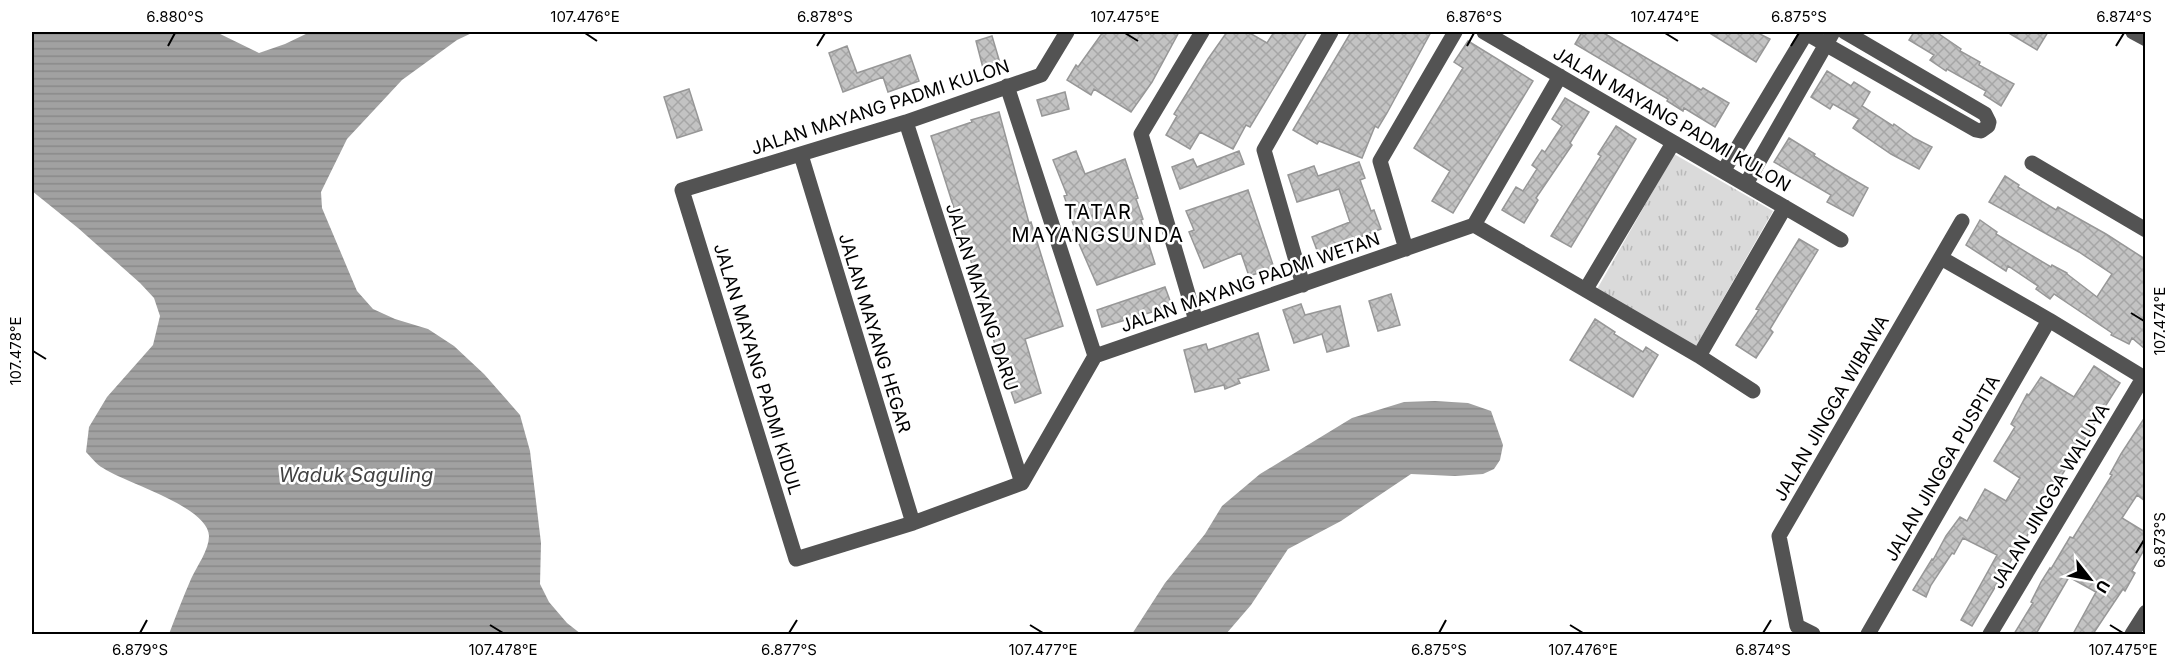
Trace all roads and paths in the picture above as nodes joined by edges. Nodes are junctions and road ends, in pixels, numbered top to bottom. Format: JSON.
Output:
{"nodes":[{"id":1,"x":1067,"y":32,"type":"edge"},
{"id":2,"x":1203,"y":32,"type":"edge"},
{"id":3,"x":1331,"y":32,"type":"edge"},
{"id":4,"x":1455,"y":32,"type":"edge"},
{"id":5,"x":1484,"y":32,"type":"edge"},
{"id":6,"x":1806,"y":32,"type":"edge"},
{"id":7,"x":1845,"y":32,"type":"edge"},
{"id":8,"x":2133,"y":32,"type":"edge"},
{"id":9,"x":1829,"y":37,"type":"edge"},
{"id":10,"x":2145,"y":39,"type":"edge"},
{"id":11,"x":1560,"y":76,"type":"junction"},
{"id":12,"x":1007,"y":86,"type":"junction"},
{"id":13,"x":906,"y":122,"type":"junction"},
{"id":14,"x":1673,"y":143,"type":"junction"},
{"id":15,"x":801,"y":154,"type":"junction"},
{"id":16,"x":2032,"y":163,"type":"dead end"},
{"id":17,"x":1724,"y":170,"type":"junction"},
{"id":18,"x":1746,"y":184,"type":"junction"},
{"id":19,"x":682,"y":190,"type":"joint"},
{"id":20,"x":1785,"y":207,"type":"junction"},
{"id":21,"x":1962,"y":221,"type":"dead end"},
{"id":22,"x":1474,"y":225,"type":"junction"},
{"id":23,"x":2145,"y":231,"type":"edge"},
{"id":24,"x":1841,"y":240,"type":"dead end"},
{"id":25,"x":1406,"y":249,"type":"junction"},
{"id":26,"x":1941,"y":258,"type":"junction"},
{"id":27,"x":1303,"y":285,"type":"junction"},
{"id":28,"x":1586,"y":290,"type":"junction"},
{"id":29,"x":2049,"y":320,"type":"junction"},
{"id":30,"x":1196,"y":321,"type":"junction"},
{"id":31,"x":1095,"y":356,"type":"junction"},
{"id":32,"x":1699,"y":356,"type":"junction"},
{"id":33,"x":2144,"y":378,"type":"edge"},
{"id":34,"x":1753,"y":391,"type":"dead end"},
{"id":35,"x":1022,"y":483,"type":"junction"},
{"id":36,"x":913,"y":523,"type":"junction"},
{"id":37,"x":2145,"y":612,"type":"edge"},
{"id":38,"x":1813,"y":634,"type":"edge"},
{"id":39,"x":1868,"y":634,"type":"edge"},
{"id":40,"x":1990,"y":634,"type":"edge"},
{"id":41,"x":2132,"y":634,"type":"edge"}],
"edges":[{"from":1,"to":12,"type":"street","name":"JALAN MAYANG PADMI KULON"},
{"from":2,"to":30,"type":"street"},
{"from":3,"to":27,"type":"street"},
{"from":4,"to":25,"type":"street"},
{"from":5,"to":11,"type":"street","name":"JALAN MAYANG PADMI KULON"},
{"from":6,"to":9,"type":"street"},
{"from":6,"to":17,"type":"street"},
{"from":7,"to":9,"type":"street"},
{"from":8,"to":10,"type":"street"},
{"from":9,"to":18,"type":"street"},
{"from":11,"to":14,"type":"street","name":"JALAN MAYANG PADMI KULON"},
{"from":11,"to":22,"type":"street"},
{"from":12,"to":13,"type":"street","name":"JALAN MAYANG PADMI KULON"},
{"from":12,"to":31,"type":"street"},
{"from":13,"to":15,"type":"street","name":"JALAN MAYANG PADMI KULON"},
{"from":13,"to":35,"type":"street","name":"JALAN MAYANG DARU"},
{"from":14,"to":17,"type":"street","name":"JALAN MAYANG PADMI KULON"},
{"from":14,"to":28,"type":"street"},
{"from":15,"to":19,"type":"street","name":"JALAN MAYANG PADMI KULON"},
{"from":15,"to":36,"type":"street","name":"JALAN MAYANG HEGAR"},
{"from":16,"to":23,"type":"street"},
{"from":17,"to":18,"type":"street","name":"JALAN MAYANG PADMI KULON"},
{"from":18,"to":20,"type":"street","name":"JALAN MAYANG PADMI KULON"},
{"from":19,"to":36,"type":"street","name":"JALAN MAYANG PADMI KIDUL"},
{"from":20,"to":24,"type":"street","name":"JALAN MAYANG PADMI KULON"},
{"from":20,"to":32,"type":"street"},
{"from":21,"to":26,"type":"street","name":"JALAN JINGGA WIBAWA"},
{"from":22,"to":25,"type":"street","name":"JALAN MAYANG PADMI WETAN"},
{"from":22,"to":28,"type":"street"},
{"from":25,"to":27,"type":"street","name":"JALAN MAYANG PADMI WETAN"},
{"from":26,"to":29,"type":"street"},
{"from":26,"to":38,"type":"street","name":"JALAN JINGGA WIBAWA"},
{"from":27,"to":30,"type":"street","name":"JALAN MAYANG PADMI WETAN"},
{"from":28,"to":32,"type":"street"},
{"from":29,"to":33,"type":"street"},
{"from":29,"to":39,"type":"street","name":"JALAN JINGGA PUSPITA"},
{"from":30,"to":31,"type":"street","name":"JALAN MAYANG PADMI WETAN"},
{"from":31,"to":35,"type":"street"},
{"from":32,"to":34,"type":"street"},
{"from":33,"to":40,"type":"street","name":"JALAN JINGGA WALUYA"},
{"from":35,"to":36,"type":"street"},
{"from":37,"to":41,"type":"street"}]}
